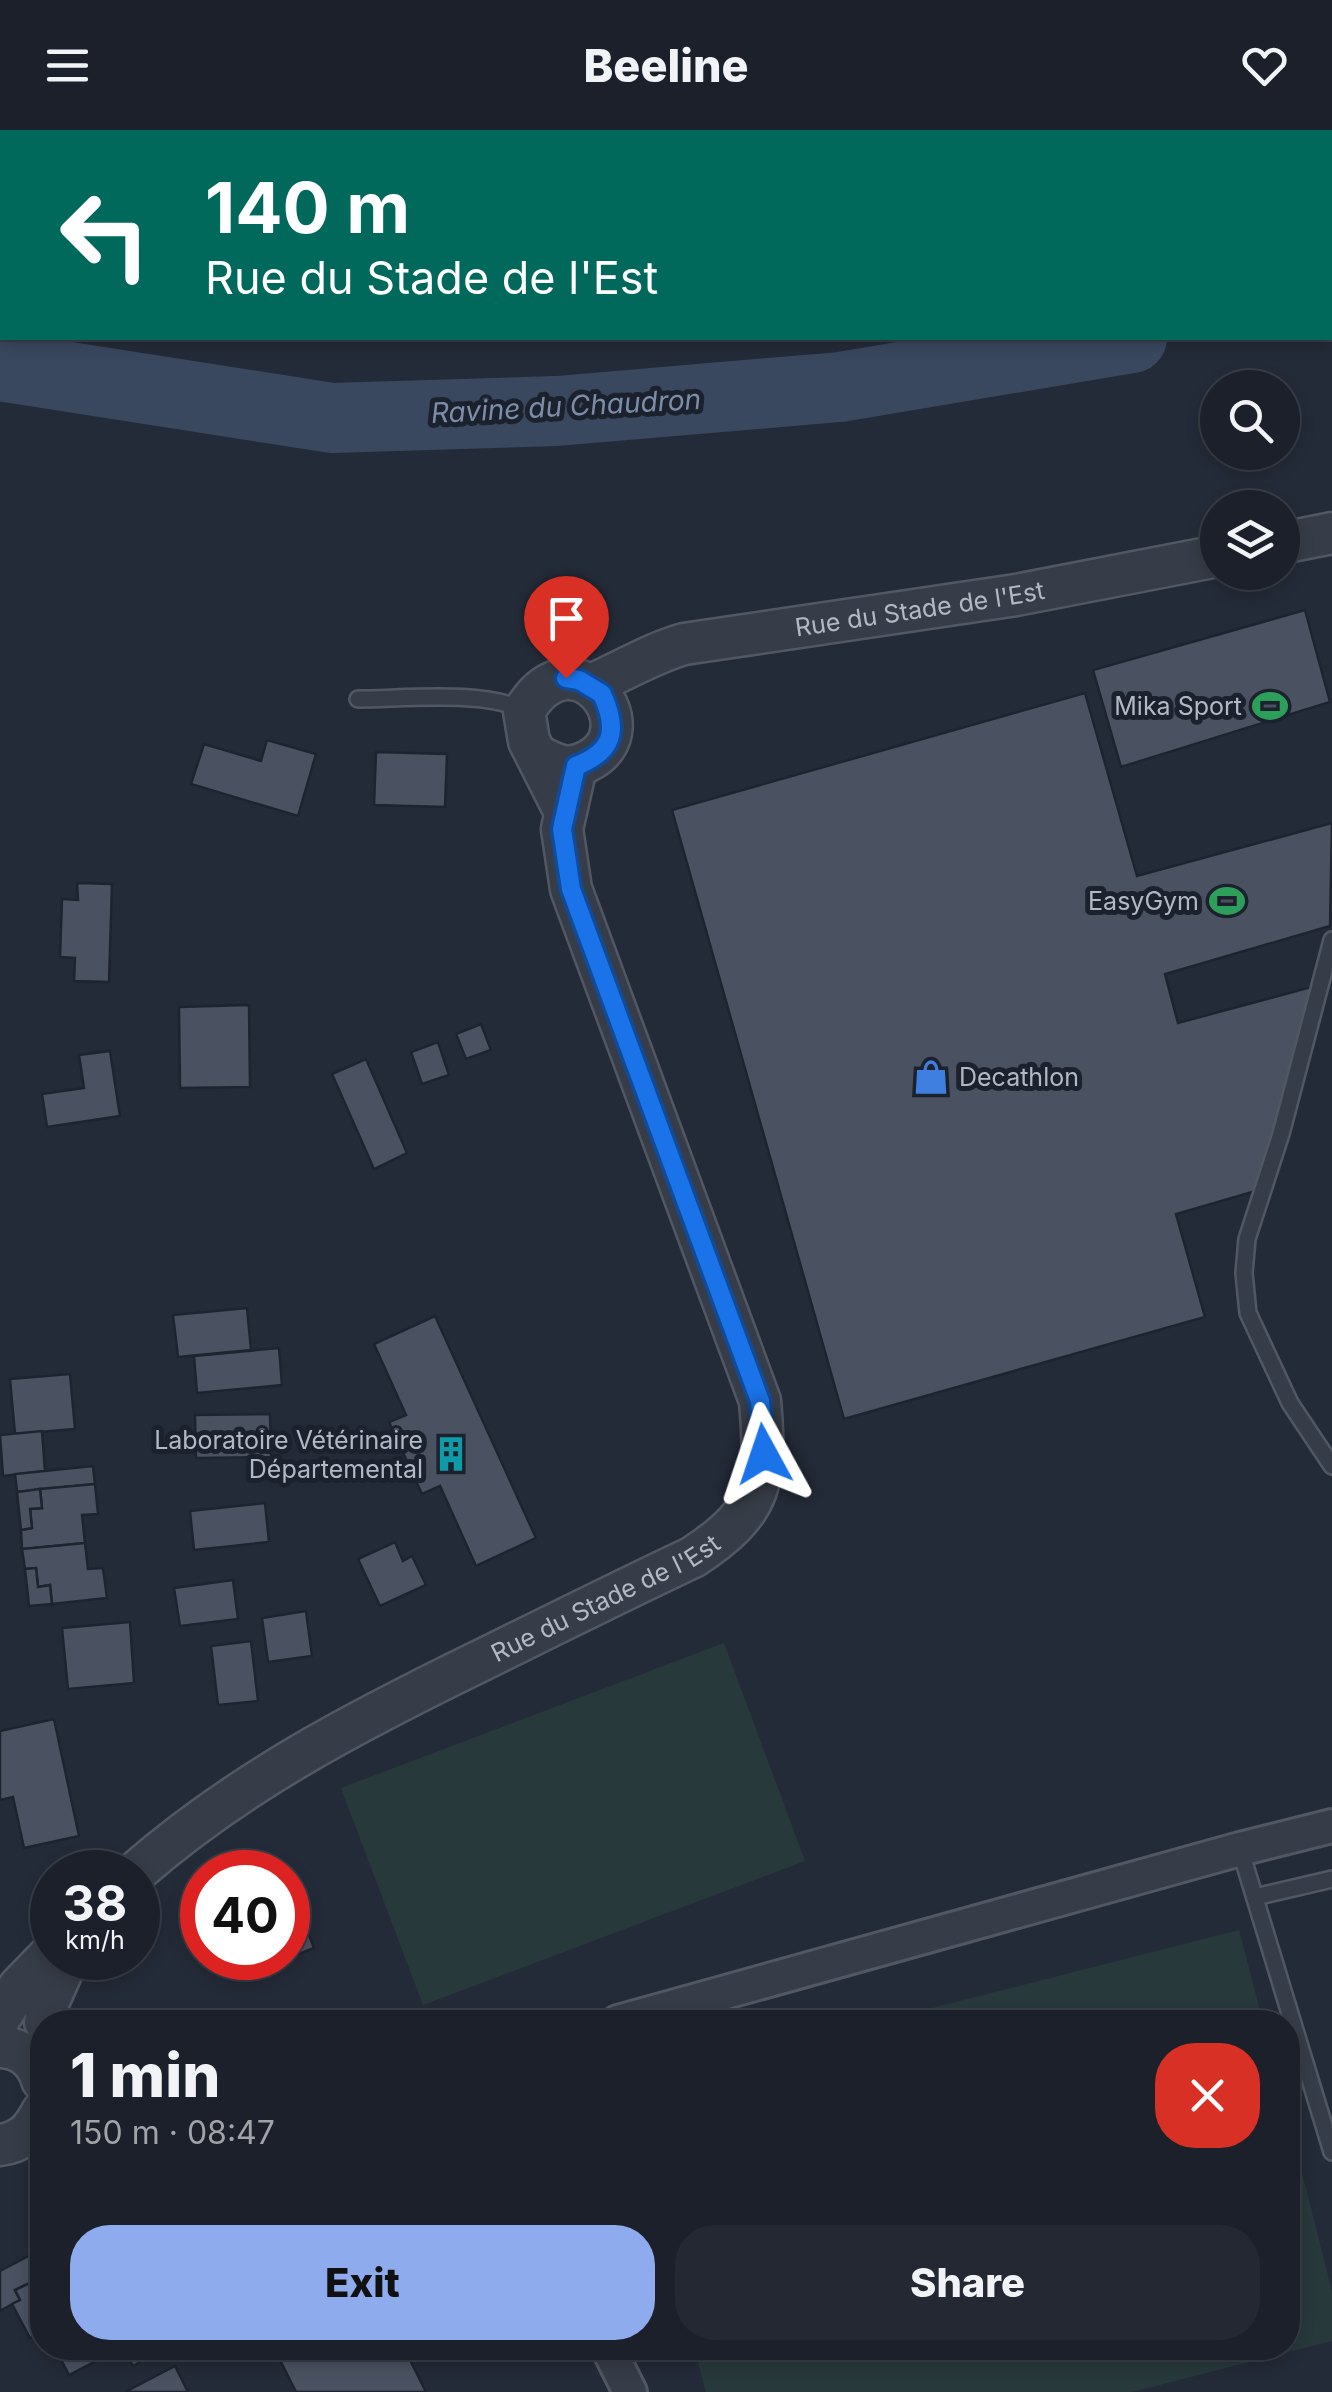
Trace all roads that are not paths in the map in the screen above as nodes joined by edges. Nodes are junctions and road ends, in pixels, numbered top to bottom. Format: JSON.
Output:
{"nodes":[{"id":1,"x":1332,"y":533,"type":"edge"},
{"id":2,"x":1300,"y":539,"type":"edge"},
{"id":3,"x":1200,"y":559,"type":"edge"},
{"id":4,"x":358,"y":698,"type":"dead end"},
{"id":5,"x":600,"y":698,"type":"junction"},
{"id":6,"x":524,"y":711,"type":"junction"},
{"id":7,"x":537,"y":754,"type":"junction"},
{"id":8,"x":576,"y":766,"type":"junction"},
{"id":9,"x":564,"y":810,"type":"junction"},
{"id":10,"x":1332,"y":940,"type":"edge"},
{"id":11,"x":1332,"y":1466,"type":"edge"},
{"id":12,"x":1332,"y":1826,"type":"edge"},
{"id":13,"x":1240,"y":1849,"type":"junction"},
{"id":14,"x":160,"y":1853,"type":"edge"},
{"id":15,"x":1332,"y":1880,"type":"edge"},
{"id":16,"x":1255,"y":1897,"type":"junction"},
{"id":17,"x":30,"y":1976,"type":"edge"},
{"id":18,"x":58,"y":1980,"type":"edge"},
{"id":19,"x":47,"y":2010,"type":"edge"},
{"id":20,"x":661,"y":2010,"type":"edge"},
{"id":21,"x":1289,"y":2010,"type":"edge"},
{"id":22,"x":0,"y":2018,"type":"edge"},
{"id":23,"x":1300,"y":2046,"type":"edge"},
{"id":24,"x":0,"y":2047,"type":"edge"},
{"id":25,"x":30,"y":2055,"type":"edge"},
{"id":26,"x":1332,"y":2152,"type":"edge"},
{"id":27,"x":614,"y":2360,"type":"edge"},
{"id":28,"x":630,"y":2392,"type":"edge"}],
"edges":[{"from":1,"to":2,"type":"street"},
{"from":3,"to":5,"type":"street","name":"Rue du Stade de l'Est"},
{"from":4,"to":6,"type":"lane"},
{"from":5,"to":6,"type":"street","name":"Rue du Stade de l'Est"},
{"from":5,"to":8,"type":"street"},
{"from":6,"to":7,"type":"street","name":"Rue du Stade de l'Est"},
{"from":7,"to":8,"type":"street"},
{"from":7,"to":9,"type":"street","name":"Rue du Stade de l'Est"},
{"from":8,"to":9,"type":"street","name":"Rue du Stade de l'Est"},
{"from":9,"to":14,"type":"street","name":"Rue du Stade de l'Est"},
{"from":10,"to":11,"type":"lane"},
{"from":12,"to":13,"type":"street"},
{"from":13,"to":16,"type":"lane"},
{"from":13,"to":20,"type":"street"},
{"from":15,"to":16,"type":"lane"},
{"from":16,"to":21,"type":"lane"},
{"from":17,"to":22,"type":"street"},
{"from":18,"to":19,"type":"street"},
{"from":23,"to":26,"type":"lane"},
{"from":24,"to":25,"type":"street"},
{"from":27,"to":28,"type":"street"}]}
